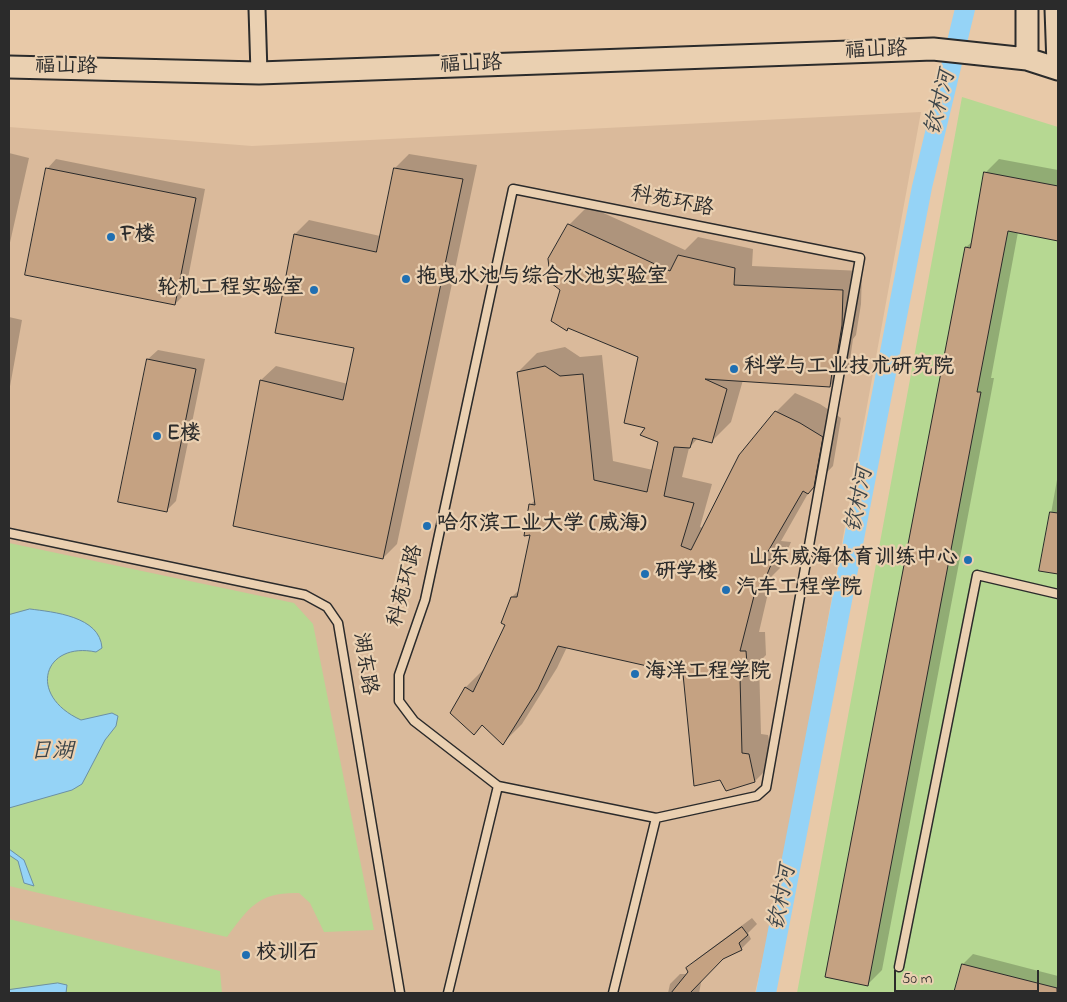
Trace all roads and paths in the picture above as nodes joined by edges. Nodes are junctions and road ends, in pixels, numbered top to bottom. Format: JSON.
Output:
{"nodes":[{"id":1,"x":258,"y":9,"type":"edge"},
{"id":2,"x":1027,"y":9,"type":"edge"},
{"id":3,"x":1056,"y":9,"type":"edge"},
{"id":4,"x":1027,"y":59,"type":"junction"},
{"id":5,"x":9,"y":67,"type":"edge"},
{"id":6,"x":1058,"y":67,"type":"edge"},
{"id":7,"x":259,"y":73,"type":"junction"},
{"id":8,"x":9,"y":533,"type":"edge"},
{"id":9,"x":1058,"y":594,"type":"edge"},
{"id":10,"x":498,"y":786,"type":"junction"},
{"id":11,"x":656,"y":818,"type":"junction"},
{"id":12,"x":899,"y":967,"type":"dead end"},
{"id":13,"x":400,"y":993,"type":"edge"},
{"id":14,"x":448,"y":993,"type":"edge"},
{"id":15,"x":613,"y":993,"type":"edge"}],
"edges":[{"from":1,"to":7,"type":"street"},
{"from":2,"to":4,"type":"main road"},
{"from":3,"to":6,"type":"main road"},
{"from":4,"to":6,"type":"main road"},
{"from":4,"to":7,"type":"main road","name":"福山路"},
{"from":5,"to":7,"type":"main road","name":"福山路"},
{"from":8,"to":13,"type":"lane","name":"湖东路"},
{"from":9,"to":12,"type":"lane"},
{"from":10,"to":11,"type":"lane"},
{"from":10,"to":11,"type":"lane","name":"科苑环路"},
{"from":10,"to":14,"type":"lane"},
{"from":11,"to":15,"type":"lane"}]}
